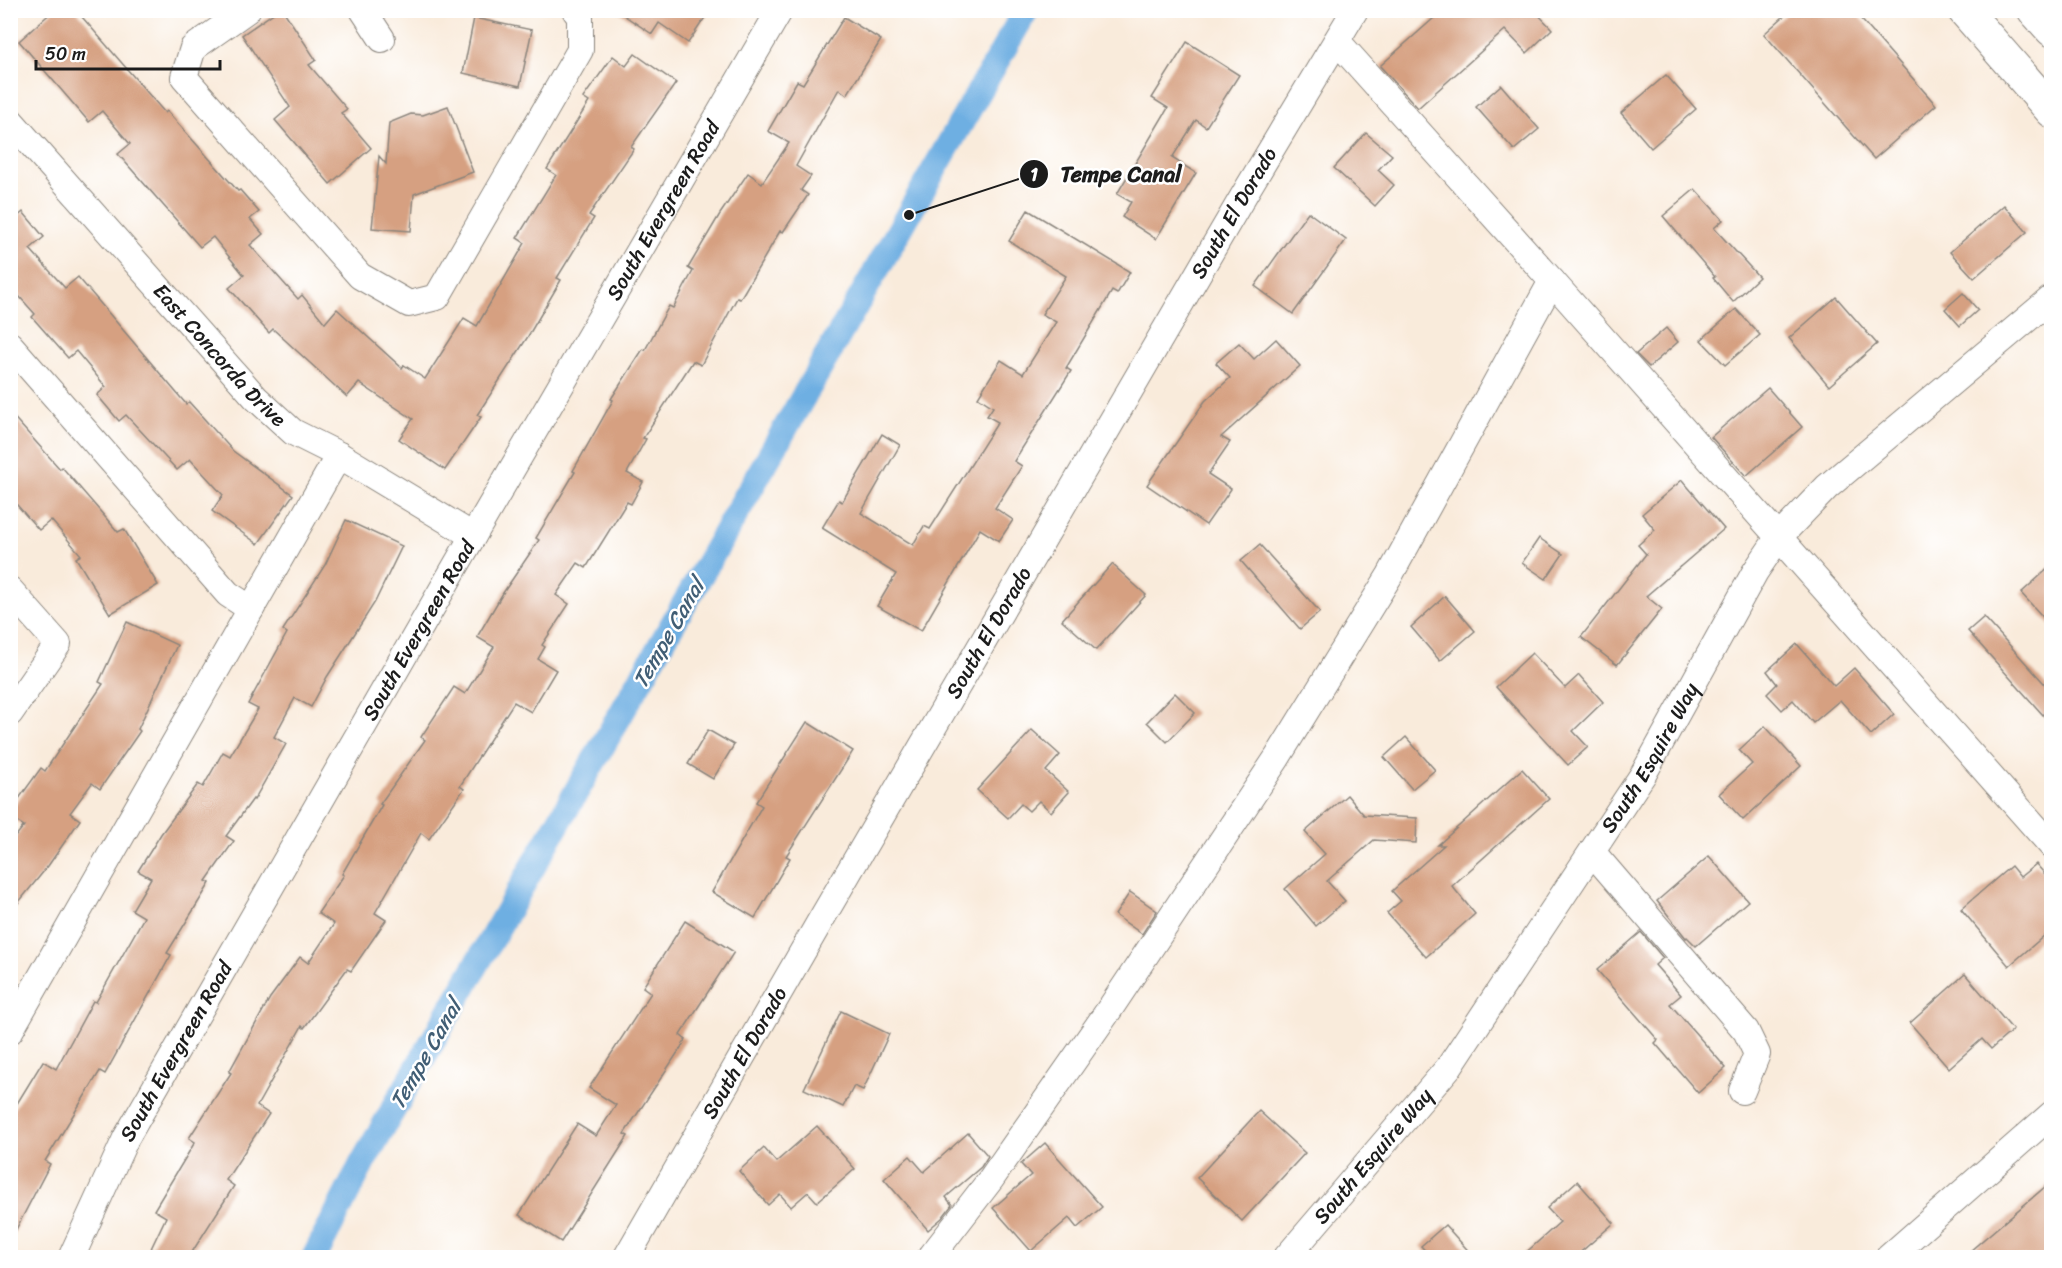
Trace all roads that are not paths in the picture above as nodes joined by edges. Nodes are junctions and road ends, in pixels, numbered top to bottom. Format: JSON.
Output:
{"nodes":[{"id":1,"x":247,"y":10,"type":"edge"},
{"id":2,"x":363,"y":10,"type":"edge"},
{"id":3,"x":575,"y":10,"type":"edge"},
{"id":4,"x":780,"y":10,"type":"edge"},
{"id":5,"x":1354,"y":10,"type":"edge"},
{"id":6,"x":1964,"y":10,"type":"edge"},
{"id":7,"x":2034,"y":10,"type":"edge"},
{"id":8,"x":2052,"y":30,"type":"edge"},
{"id":9,"x":382,"y":39,"type":"dead end"},
{"id":10,"x":1337,"y":41,"type":"junction"},
{"id":11,"x":2052,"y":111,"type":"edge"},
{"id":12,"x":10,"y":120,"type":"edge"},
{"id":13,"x":1552,"y":281,"type":"junction"},
{"id":14,"x":2052,"y":298,"type":"edge"},
{"id":15,"x":10,"y":345,"type":"edge"},
{"id":16,"x":339,"y":455,"type":"junction"},
{"id":17,"x":473,"y":536,"type":"junction"},
{"id":18,"x":1778,"y":538,"type":"junction"},
{"id":19,"x":10,"y":590,"type":"edge"},
{"id":20,"x":251,"y":609,"type":"junction"},
{"id":21,"x":10,"y":713,"type":"edge"},
{"id":22,"x":2052,"y":846,"type":"edge"},
{"id":23,"x":1593,"y":853,"type":"junction"},
{"id":24,"x":10,"y":1031,"type":"edge"},
{"id":25,"x":1742,"y":1091,"type":"dead end"},
{"id":26,"x":2052,"y":1114,"type":"edge"},
{"id":27,"x":71,"y":1257,"type":"edge"},
{"id":28,"x":626,"y":1257,"type":"edge"},
{"id":29,"x":930,"y":1257,"type":"edge"},
{"id":30,"x":1286,"y":1257,"type":"edge"},
{"id":31,"x":1888,"y":1257,"type":"edge"}],
"edges":[{"from":1,"to":3,"type":"street"},
{"from":2,"to":9,"type":"street"},
{"from":4,"to":17,"type":"street","name":"South Evergreen Road"},
{"from":5,"to":10,"type":"street","name":"South El Dorado"},
{"from":6,"to":11,"type":"main road"},
{"from":7,"to":8,"type":"main road"},
{"from":10,"to":13,"type":"street"},
{"from":10,"to":28,"type":"street","name":"South El Dorado"},
{"from":12,"to":16,"type":"street","name":"East Concorda Drive"},
{"from":13,"to":18,"type":"street"},
{"from":13,"to":29,"type":"street"},
{"from":14,"to":18,"type":"street","name":"South Esquire Way"},
{"from":15,"to":20,"type":"street"},
{"from":16,"to":17,"type":"street","name":"East Concorda Drive"},
{"from":16,"to":20,"type":"street"},
{"from":17,"to":27,"type":"street","name":"South Evergreen Road"},
{"from":18,"to":22,"type":"street"},
{"from":18,"to":23,"type":"street","name":"South Esquire Way"},
{"from":19,"to":21,"type":"street"},
{"from":20,"to":24,"type":"street"},
{"from":23,"to":25,"type":"street"},
{"from":23,"to":30,"type":"street","name":"South Esquire Way"},
{"from":26,"to":31,"type":"street"}]}
